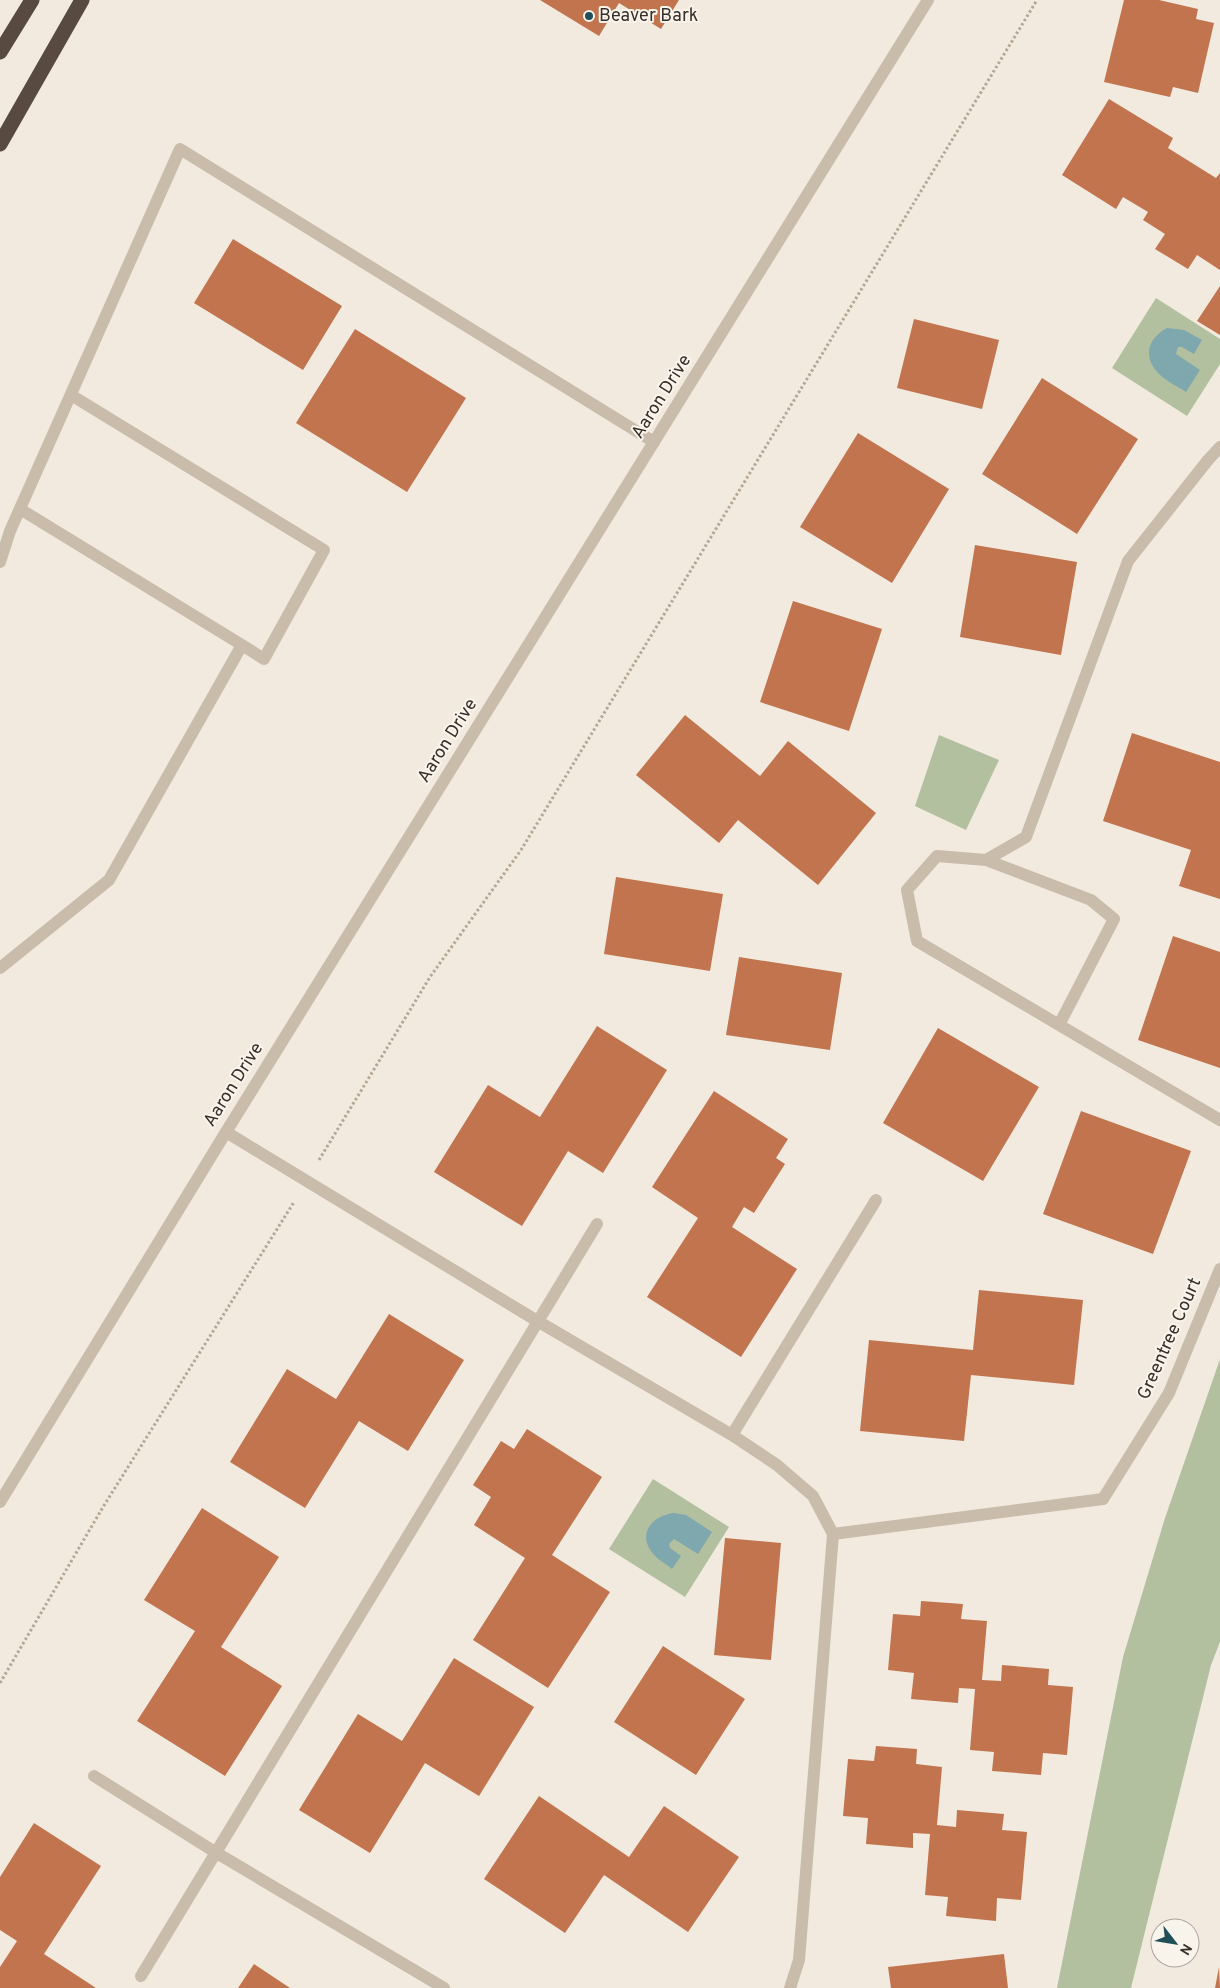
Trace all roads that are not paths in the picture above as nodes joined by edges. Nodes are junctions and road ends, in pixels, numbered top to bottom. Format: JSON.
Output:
{"nodes":[{"id":1,"x":32,"y":0,"type":"edge"},
{"id":2,"x":82,"y":0,"type":"edge"},
{"id":3,"x":928,"y":0,"type":"edge"},
{"id":4,"x":0,"y":52,"type":"edge"},
{"id":5,"x":0,"y":144,"type":"edge"},
{"id":6,"x":70,"y":395,"type":"junction"},
{"id":7,"x":654,"y":442,"type":"junction"},
{"id":8,"x":1220,"y":447,"type":"edge"},
{"id":9,"x":20,"y":509,"type":"junction"},
{"id":10,"x":0,"y":562,"type":"edge"},
{"id":11,"x":242,"y":645,"type":"junction"},
{"id":12,"x":986,"y":860,"type":"junction"},
{"id":13,"x":0,"y":968,"type":"edge"},
{"id":14,"x":1059,"y":1025,"type":"junction"},
{"id":15,"x":1220,"y":1120,"type":"edge"},
{"id":16,"x":226,"y":1132,"type":"junction"},
{"id":17,"x":876,"y":1200,"type":"dead end"},
{"id":18,"x":598,"y":1224,"type":"dead end"},
{"id":19,"x":1220,"y":1269,"type":"edge"},
{"id":20,"x":539,"y":1322,"type":"junction"},
{"id":21,"x":732,"y":1435,"type":"junction"},
{"id":22,"x":0,"y":1502,"type":"edge"},
{"id":23,"x":833,"y":1534,"type":"junction"},
{"id":24,"x":94,"y":1776,"type":"dead end"},
{"id":25,"x":215,"y":1852,"type":"junction"},
{"id":26,"x":141,"y":1976,"type":"dead end"},
{"id":27,"x":444,"y":1988,"type":"edge"},
{"id":28,"x":790,"y":1988,"type":"edge"}],
"edges":[{"from":1,"to":4,"type":"highway"},
{"from":2,"to":5,"type":"highway"},
{"from":3,"to":7,"type":"street","name":"Aaron Drive"},
{"from":6,"to":7,"type":"street"},
{"from":6,"to":9,"type":"street"},
{"from":6,"to":11,"type":"street"},
{"from":7,"to":16,"type":"street","name":"Aaron Drive"},
{"from":8,"to":12,"type":"street"},
{"from":9,"to":10,"type":"street"},
{"from":9,"to":11,"type":"street"},
{"from":11,"to":13,"type":"street"},
{"from":12,"to":14,"type":"street"},
{"from":12,"to":14,"type":"street"},
{"from":14,"to":15,"type":"street"},
{"from":16,"to":20,"type":"street"},
{"from":16,"to":22,"type":"street","name":"Aaron Drive"},
{"from":17,"to":21,"type":"street"},
{"from":18,"to":20,"type":"street"},
{"from":19,"to":23,"type":"street","name":"Greentree Court"},
{"from":20,"to":21,"type":"street"},
{"from":20,"to":25,"type":"street"},
{"from":21,"to":23,"type":"street"},
{"from":23,"to":28,"type":"street"},
{"from":24,"to":25,"type":"street"},
{"from":25,"to":26,"type":"street"},
{"from":25,"to":27,"type":"street"}]}
